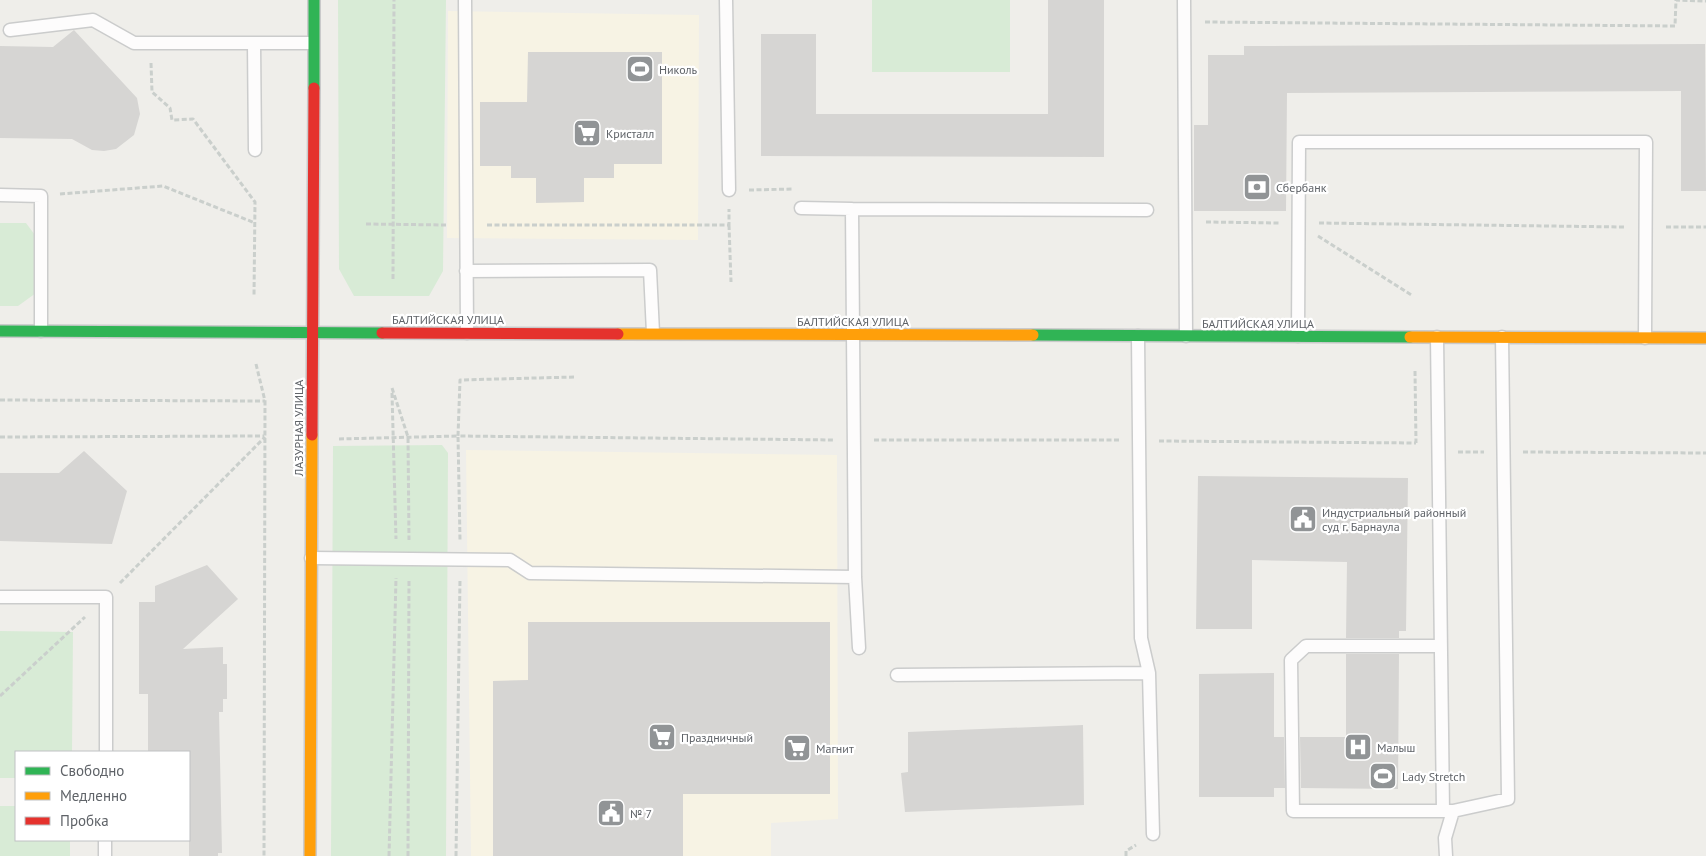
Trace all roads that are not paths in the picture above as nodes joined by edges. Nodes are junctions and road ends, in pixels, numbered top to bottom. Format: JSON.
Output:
{"nodes":[{"id":1,"x":314,"y":0,"type":"edge"},
{"id":2,"x":465,"y":0,"type":"edge"},
{"id":3,"x":726,"y":0,"type":"edge"},
{"id":4,"x":1184,"y":0,"type":"edge"},
{"id":5,"x":10,"y":30,"type":"dead end"},
{"id":6,"x":313,"y":42,"type":"junction"},
{"id":7,"x":254,"y":43,"type":"junction"},
{"id":8,"x":255,"y":150,"type":"dead end"},
{"id":9,"x":728,"y":190,"type":"road end"},
{"id":10,"x":0,"y":195,"type":"edge"},
{"id":11,"x":800,"y":208,"type":"road end"},
{"id":12,"x":852,"y":209,"type":"junction"},
{"id":13,"x":1147,"y":210,"type":"dead end"},
{"id":14,"x":466,"y":271,"type":"junction"},
{"id":15,"x":0,"y":331,"type":"edge"},
{"id":16,"x":41,"y":331,"type":"junction"},
{"id":17,"x":312,"y":331,"type":"junction"},
{"id":18,"x":467,"y":333,"type":"junction"},
{"id":19,"x":653,"y":333,"type":"junction"},
{"id":20,"x":853,"y":334,"type":"junction"},
{"id":21,"x":1138,"y":336,"type":"junction"},
{"id":22,"x":1186,"y":336,"type":"junction"},
{"id":23,"x":1298,"y":336,"type":"junction"},
{"id":24,"x":1437,"y":337,"type":"junction"},
{"id":25,"x":1502,"y":338,"type":"junction"},
{"id":26,"x":1645,"y":338,"type":"junction"},
{"id":27,"x":1706,"y":338,"type":"edge"},
{"id":28,"x":311,"y":558,"type":"junction"},
{"id":29,"x":855,"y":577,"type":"junction"},
{"id":30,"x":0,"y":597,"type":"edge"},
{"id":31,"x":1440,"y":646,"type":"junction"},
{"id":32,"x":859,"y":648,"type":"dead end"},
{"id":33,"x":1149,"y":673,"type":"junction"},
{"id":34,"x":897,"y":674,"type":"dead end"},
{"id":35,"x":106,"y":751,"type":"edge"},
{"id":36,"x":1448,"y":811,"type":"junction"},
{"id":37,"x":1153,"y":834,"type":"dead end"},
{"id":38,"x":106,"y":841,"type":"edge"},
{"id":39,"x":105,"y":856,"type":"edge"},
{"id":40,"x":310,"y":856,"type":"edge"},
{"id":41,"x":1446,"y":856,"type":"edge"}],
"edges":[{"from":1,"to":6,"type":"main road","name":"ЛАЗУРНАЯ УЛИЦА"},
{"from":2,"to":14,"type":"lane"},
{"from":3,"to":9,"type":"lane"},
{"from":4,"to":22,"type":"lane"},
{"from":5,"to":7,"type":"lane"},
{"from":6,"to":7,"type":"lane"},
{"from":6,"to":17,"type":"main road","name":"ЛАЗУРНАЯ УЛИЦА"},
{"from":7,"to":8,"type":"lane"},
{"from":10,"to":16,"type":"lane"},
{"from":11,"to":12,"type":"lane"},
{"from":12,"to":13,"type":"lane"},
{"from":12,"to":20,"type":"lane"},
{"from":14,"to":18,"type":"lane"},
{"from":14,"to":19,"type":"lane"},
{"from":15,"to":16,"type":"main road","name":"БАЛТИЙСКАЯ УЛИЦА"},
{"from":16,"to":17,"type":"main road","name":"БАЛТИЙСКАЯ УЛИЦА"},
{"from":17,"to":18,"type":"main road","name":"БАЛТИЙСКАЯ УЛИЦА"},
{"from":17,"to":28,"type":"main road","name":"ЛАЗУРНАЯ УЛИЦА"},
{"from":18,"to":19,"type":"main road","name":"БАЛТИЙСКАЯ УЛИЦА"},
{"from":19,"to":20,"type":"main road","name":"БАЛТИЙСКАЯ УЛИЦА"},
{"from":20,"to":21,"type":"main road","name":"БАЛТИЙСКАЯ УЛИЦА"},
{"from":20,"to":29,"type":"lane"},
{"from":21,"to":22,"type":"main road","name":"БАЛТИЙСКАЯ УЛИЦА"},
{"from":21,"to":33,"type":"lane"},
{"from":22,"to":23,"type":"main road","name":"БАЛТИЙСКАЯ УЛИЦА"},
{"from":23,"to":24,"type":"main road","name":"БАЛТИЙСКАЯ УЛИЦА"},
{"from":23,"to":26,"type":"lane"},
{"from":24,"to":25,"type":"main road","name":"БАЛТИЙСКАЯ УЛИЦА"},
{"from":24,"to":31,"type":"lane"},
{"from":25,"to":26,"type":"main road","name":"БАЛТИЙСКАЯ УЛИЦА"},
{"from":25,"to":36,"type":"lane"},
{"from":26,"to":27,"type":"main road","name":"БАЛТИЙСКАЯ УЛИЦА"},
{"from":28,"to":29,"type":"lane"},
{"from":28,"to":40,"type":"main road","name":"ЛАЗУРНАЯ УЛИЦА"},
{"from":29,"to":32,"type":"lane"},
{"from":30,"to":35,"type":"lane"},
{"from":31,"to":36,"type":"lane"},
{"from":31,"to":36,"type":"lane"},
{"from":33,"to":34,"type":"lane"},
{"from":33,"to":37,"type":"lane"},
{"from":36,"to":41,"type":"lane"},
{"from":38,"to":39,"type":"lane"}]}
